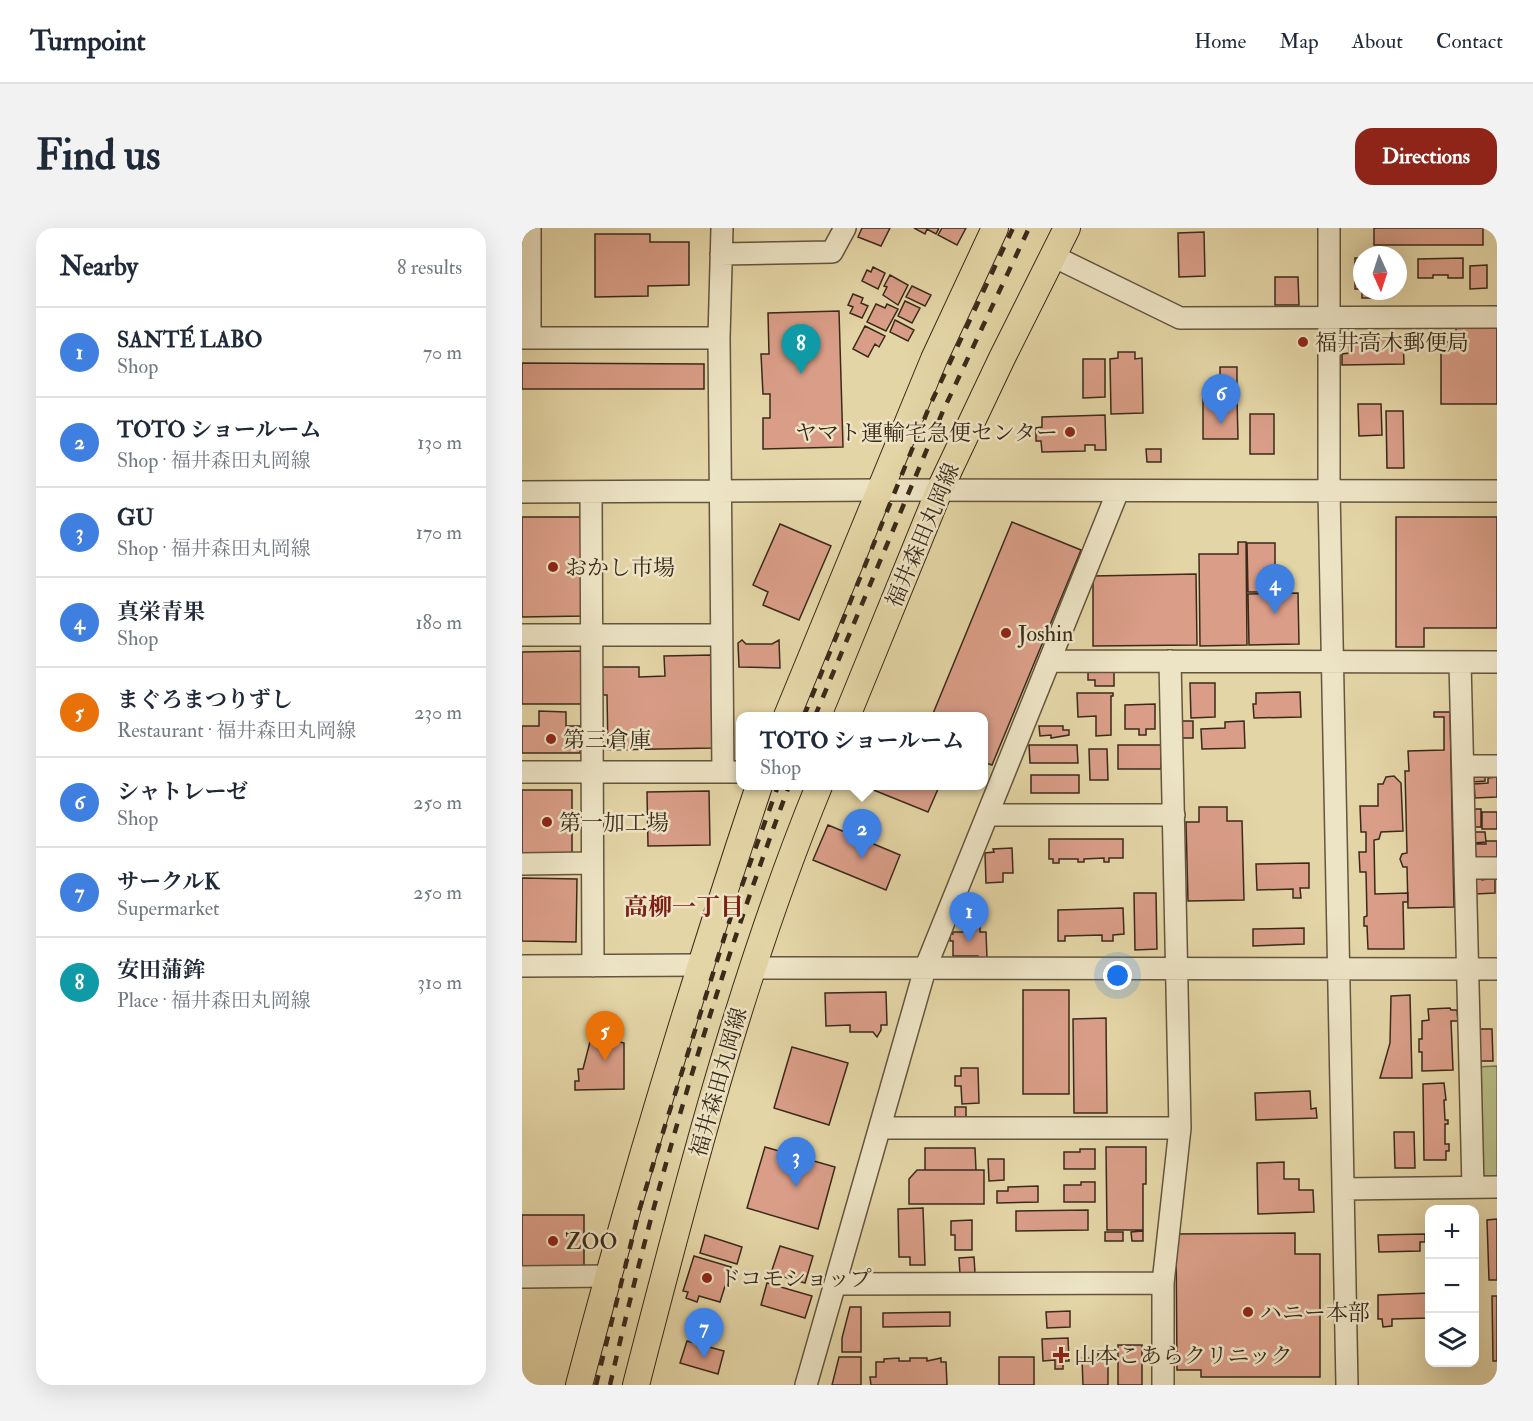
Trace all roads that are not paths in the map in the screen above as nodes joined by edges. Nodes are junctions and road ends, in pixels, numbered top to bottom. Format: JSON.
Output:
{"nodes":[{"id":1,"x":530,"y":228,"type":"edge"},
{"id":2,"x":722,"y":228,"type":"edge"},
{"id":3,"x":845,"y":228,"type":"edge"},
{"id":4,"x":994,"y":228,"type":"edge"},
{"id":5,"x":1067,"y":228,"type":"edge"},
{"id":6,"x":1329,"y":228,"type":"edge"},
{"id":7,"x":721,"y":254,"type":"junction"},
{"id":8,"x":1053,"y":256,"type":"junction"},
{"id":9,"x":1329,"y":317,"type":"junction"},
{"id":10,"x":1497,"y":317,"type":"edge"},
{"id":11,"x":526,"y":338,"type":"edge"},
{"id":12,"x":719,"y":338,"type":"junction"},
{"id":13,"x":880,"y":490,"type":"junction"},
{"id":14,"x":939,"y":491,"type":"junction"},
{"id":15,"x":1118,"y":491,"type":"junction"},
{"id":16,"x":1329,"y":491,"type":"junction"},
{"id":17,"x":1497,"y":491,"type":"edge"},
{"id":18,"x":522,"y":492,"type":"edge"},
{"id":19,"x":591,"y":492,"type":"junction"},
{"id":20,"x":720,"y":492,"type":"junction"},
{"id":21,"x":522,"y":635,"type":"edge"},
{"id":22,"x":591,"y":635,"type":"junction"},
{"id":23,"x":721,"y":635,"type":"junction"},
{"id":24,"x":1050,"y":661,"type":"junction"},
{"id":25,"x":1170,"y":661,"type":"junction"},
{"id":26,"x":1333,"y":661,"type":"junction"},
{"id":27,"x":1460,"y":662,"type":"junction"},
{"id":28,"x":1497,"y":662,"type":"edge"},
{"id":29,"x":789,"y":712,"type":"edge"},
{"id":30,"x":849,"y":712,"type":"edge"},
{"id":31,"x":1463,"y":766,"type":"junction"},
{"id":32,"x":1497,"y":766,"type":"edge"},
{"id":33,"x":522,"y":772,"type":"edge"},
{"id":34,"x":591,"y":772,"type":"junction"},
{"id":35,"x":732,"y":772,"type":"edge"},
{"id":36,"x":758,"y":790,"type":"edge"},
{"id":37,"x":818,"y":790,"type":"edge"},
{"id":38,"x":989,"y":814,"type":"junction"},
{"id":39,"x":1174,"y":815,"type":"junction"},
{"id":40,"x":591,"y":863,"type":"junction"},
{"id":41,"x":522,"y":864,"type":"edge"},
{"id":42,"x":1465,"y":868,"type":"junction"},
{"id":43,"x":1497,"y":868,"type":"edge"},
{"id":44,"x":700,"y":965,"type":"junction"},
{"id":45,"x":593,"y":966,"type":"junction"},
{"id":46,"x":752,"y":968,"type":"junction"},
{"id":47,"x":925,"y":969,"type":"junction"},
{"id":48,"x":1177,"y":969,"type":"junction"},
{"id":49,"x":1339,"y":969,"type":"junction"},
{"id":50,"x":1467,"y":969,"type":"junction"},
{"id":51,"x":1497,"y":969,"type":"edge"},
{"id":52,"x":524,"y":972,"type":"edge"},
{"id":53,"x":880,"y":1128,"type":"junction"},
{"id":54,"x":1180,"y":1128,"type":"junction"},
{"id":55,"x":1473,"y":1187,"type":"junction"},
{"id":56,"x":1497,"y":1187,"type":"edge"},
{"id":57,"x":1344,"y":1189,"type":"junction"},
{"id":58,"x":522,"y":1276,"type":"edge"},
{"id":59,"x":608,"y":1276,"type":"junction"},
{"id":60,"x":1163,"y":1283,"type":"junction"},
{"id":61,"x":835,"y":1284,"type":"junction"},
{"id":62,"x":579,"y":1385,"type":"edge"},
{"id":63,"x":636,"y":1385,"type":"edge"},
{"id":64,"x":806,"y":1385,"type":"edge"},
{"id":65,"x":1163,"y":1385,"type":"edge"},
{"id":66,"x":1347,"y":1385,"type":"edge"}],
"edges":[{"from":1,"to":11,"type":"street"},
{"from":2,"to":7,"type":"street"},
{"from":3,"to":7,"type":"street"},
{"from":4,"to":13,"type":"main road"},
{"from":5,"to":8,"type":"main road","name":"福井森田丸岡線"},
{"from":6,"to":9,"type":"street"},
{"from":7,"to":12,"type":"street"},
{"from":8,"to":9,"type":"street"},
{"from":8,"to":14,"type":"main road","name":"福井森田丸岡線"},
{"from":9,"to":10,"type":"street"},
{"from":9,"to":16,"type":"street"},
{"from":11,"to":12,"type":"street"},
{"from":12,"to":20,"type":"street"},
{"from":13,"to":14,"type":"street"},
{"from":13,"to":20,"type":"street"},
{"from":13,"to":29,"type":"main road"},
{"from":14,"to":15,"type":"street"},
{"from":14,"to":30,"type":"main road","name":"福井森田丸岡線"},
{"from":15,"to":16,"type":"street"},
{"from":15,"to":24,"type":"street"},
{"from":16,"to":17,"type":"street"},
{"from":16,"to":26,"type":"street"},
{"from":18,"to":19,"type":"street"},
{"from":19,"to":20,"type":"street"},
{"from":19,"to":22,"type":"street"},
{"from":20,"to":23,"type":"street"},
{"from":21,"to":22,"type":"street"},
{"from":22,"to":23,"type":"street"},
{"from":22,"to":34,"type":"street"},
{"from":23,"to":35,"type":"street"},
{"from":24,"to":25,"type":"street"},
{"from":24,"to":38,"type":"street"},
{"from":25,"to":26,"type":"street"},
{"from":25,"to":39,"type":"street"},
{"from":26,"to":27,"type":"street"},
{"from":26,"to":49,"type":"street"},
{"from":27,"to":28,"type":"street"},
{"from":27,"to":31,"type":"street"},
{"from":31,"to":32,"type":"street"},
{"from":31,"to":42,"type":"street"},
{"from":33,"to":34,"type":"street"},
{"from":34,"to":35,"type":"street"},
{"from":34,"to":40,"type":"street"},
{"from":36,"to":44,"type":"main road"},
{"from":37,"to":46,"type":"main road","name":"福井森田丸岡線"},
{"from":38,"to":39,"type":"street"},
{"from":38,"to":47,"type":"street"},
{"from":39,"to":48,"type":"street"},
{"from":40,"to":41,"type":"street"},
{"from":40,"to":45,"type":"street"},
{"from":42,"to":43,"type":"street"},
{"from":42,"to":50,"type":"street"},
{"from":44,"to":45,"type":"street"},
{"from":44,"to":59,"type":"main road"},
{"from":45,"to":52,"type":"street"},
{"from":46,"to":47,"type":"street"},
{"from":46,"to":63,"type":"main road","name":"福井森田丸岡線"},
{"from":47,"to":48,"type":"street"},
{"from":47,"to":53,"type":"street"},
{"from":48,"to":49,"type":"street"},
{"from":48,"to":54,"type":"street"},
{"from":49,"to":50,"type":"street"},
{"from":49,"to":57,"type":"street"},
{"from":50,"to":51,"type":"street"},
{"from":50,"to":55,"type":"street"},
{"from":53,"to":54,"type":"street"},
{"from":53,"to":61,"type":"street"},
{"from":54,"to":60,"type":"street"},
{"from":55,"to":56,"type":"street"},
{"from":55,"to":57,"type":"street"},
{"from":57,"to":66,"type":"street"},
{"from":58,"to":59,"type":"street"},
{"from":59,"to":62,"type":"main road"},
{"from":60,"to":61,"type":"street"},
{"from":60,"to":65,"type":"street"},
{"from":61,"to":64,"type":"street"}]}
